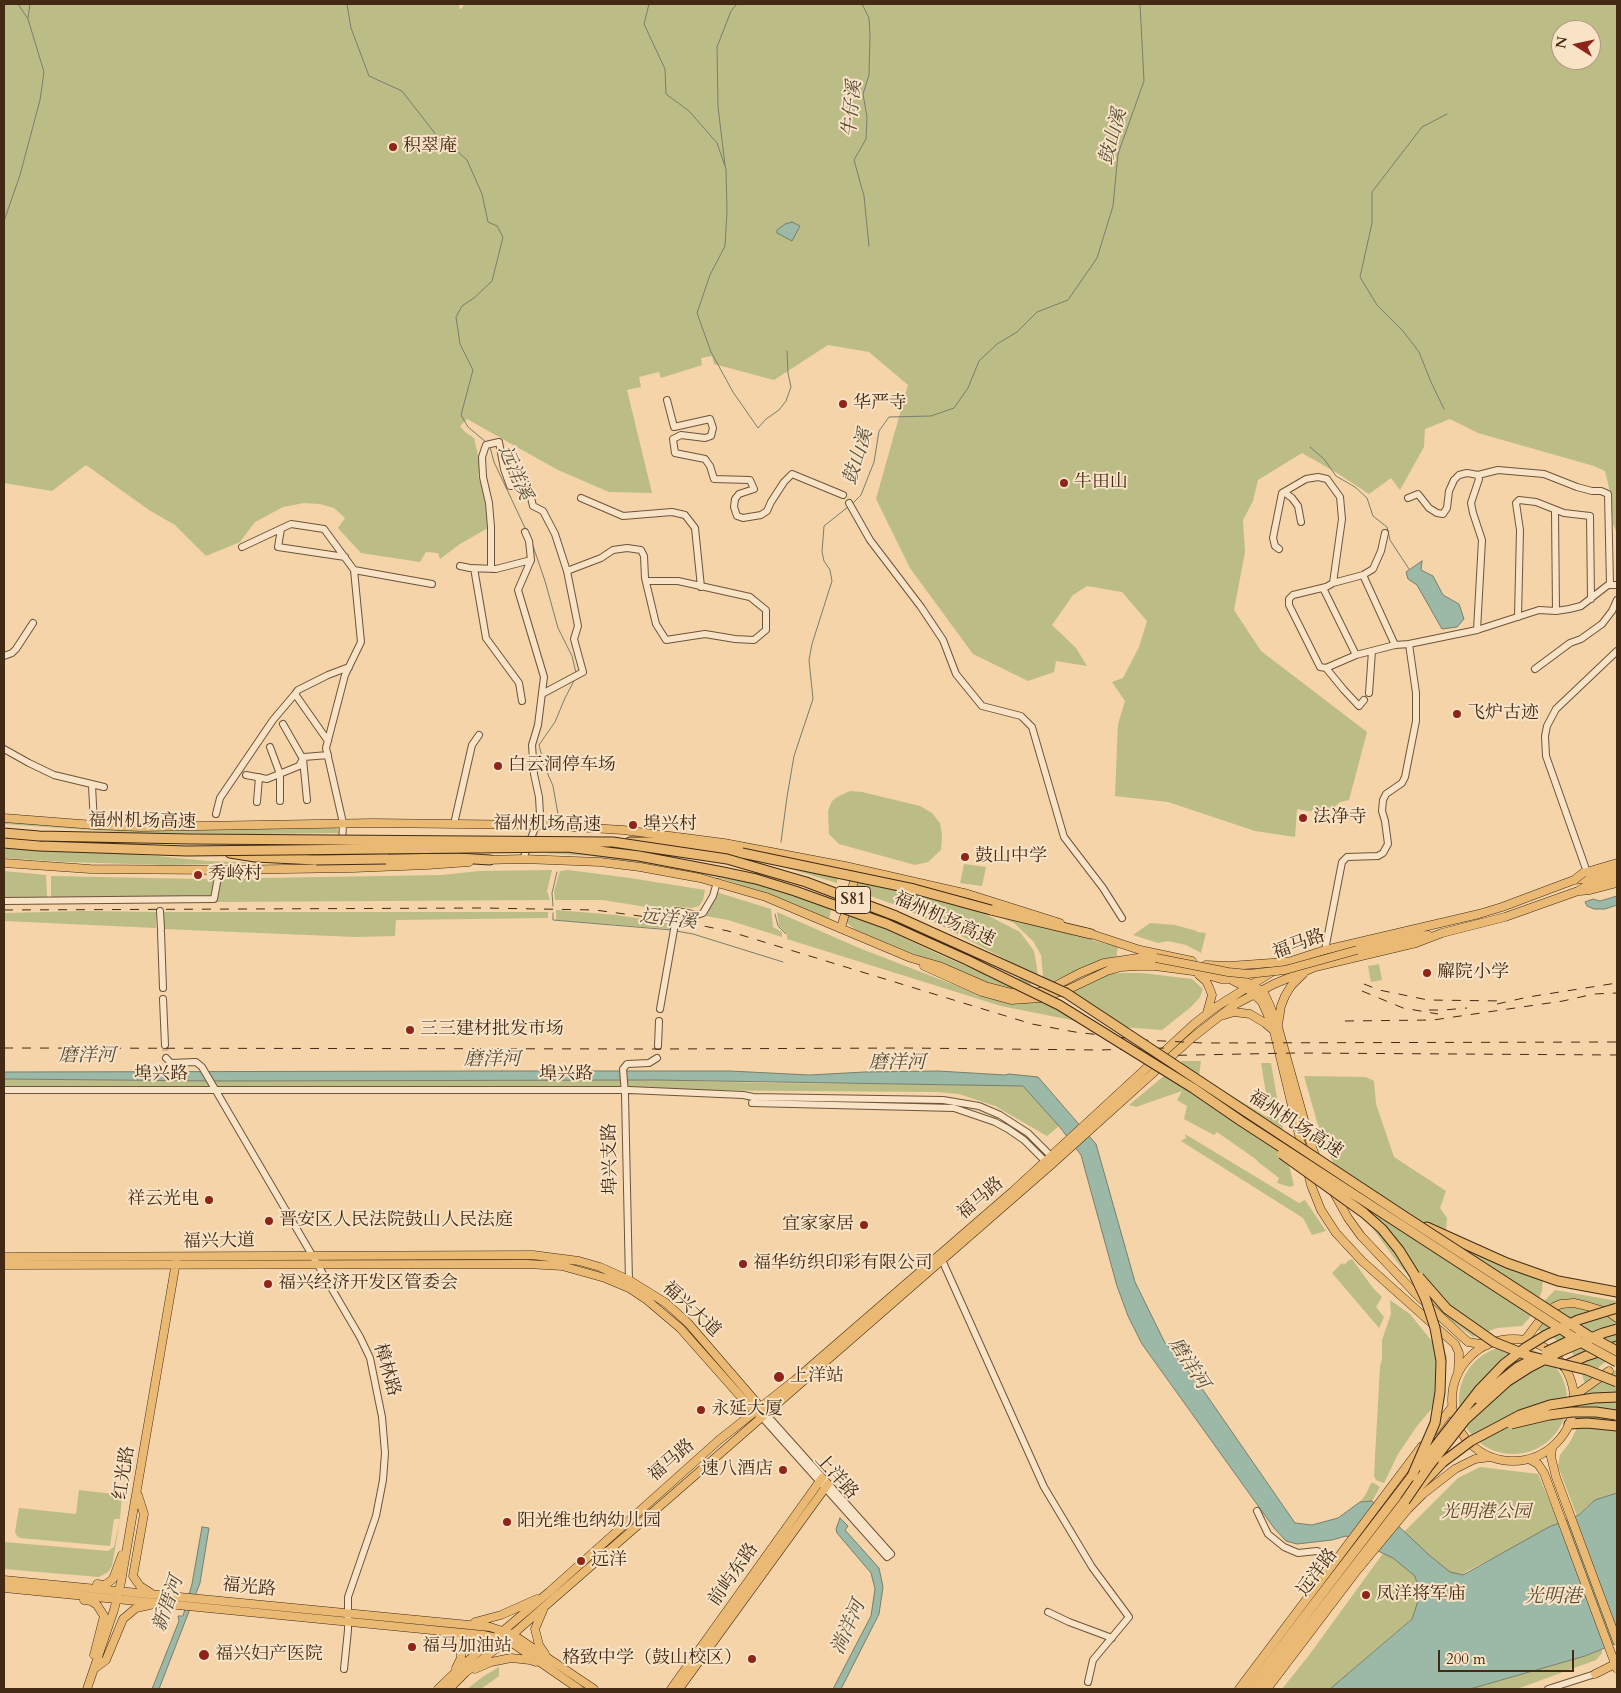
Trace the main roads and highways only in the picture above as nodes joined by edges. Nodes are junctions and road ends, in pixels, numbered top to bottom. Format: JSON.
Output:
{"nodes":[{"id":1,"x":4,"y":818,"type":"edge"},
{"id":2,"x":4,"y":833,"type":"edge"},
{"id":3,"x":613,"y":842,"type":"junction"},
{"id":4,"x":4,"y":844,"type":"edge"},
{"id":5,"x":215,"y":850,"type":"junction"},
{"id":6,"x":490,"y":860,"type":"junction"},
{"id":7,"x":4,"y":863,"type":"edge"},
{"id":8,"x":1617,"y":863,"type":"edge"},
{"id":9,"x":858,"y":869,"type":"junction"},
{"id":10,"x":1617,"y":869,"type":"edge"},
{"id":11,"x":1617,"y":877,"type":"edge"},
{"id":12,"x":1587,"y":880,"type":"junction"},
{"id":13,"x":1617,"y":883,"type":"edge"},
{"id":14,"x":841,"y":928,"type":"junction"},
{"id":15,"x":1091,"y":934,"type":"junction"},
{"id":16,"x":1442,"y":934,"type":"junction"},
{"id":17,"x":1357,"y":946,"type":"junction"},
{"id":18,"x":911,"y":958,"type":"junction"},
{"id":19,"x":1288,"y":962,"type":"junction"},
{"id":20,"x":1206,"y":964,"type":"junction"},
{"id":21,"x":1315,"y":967,"type":"junction"},
{"id":22,"x":1193,"y":971,"type":"junction"},
{"id":23,"x":1249,"y":986,"type":"junction"},
{"id":24,"x":1257,"y":992,"type":"junction"},
{"id":25,"x":1207,"y":1014,"type":"junction"},
{"id":26,"x":1219,"y":1016,"type":"junction"},
{"id":27,"x":1276,"y":1030,"type":"junction"},
{"id":28,"x":1241,"y":1121,"type":"junction"},
{"id":29,"x":1086,"y":1129,"type":"junction"},
{"id":30,"x":1068,"y":1145,"type":"junction"},
{"id":31,"x":1404,"y":1216,"type":"junction"},
{"id":32,"x":4,"y":1257,"type":"edge"},
{"id":33,"x":1405,"y":1259,"type":"junction"},
{"id":34,"x":176,"y":1261,"type":"junction"},
{"id":35,"x":4,"y":1265,"type":"edge"},
{"id":36,"x":1617,"y":1292,"type":"edge"},
{"id":37,"x":1617,"y":1308,"type":"edge"},
{"id":38,"x":1617,"y":1318,"type":"edge"},
{"id":39,"x":1617,"y":1323,"type":"edge"},
{"id":40,"x":1617,"y":1329,"type":"edge"},
{"id":41,"x":1525,"y":1340,"type":"junction"},
{"id":42,"x":1486,"y":1345,"type":"junction"},
{"id":43,"x":1617,"y":1346,"type":"edge"},
{"id":44,"x":1617,"y":1351,"type":"edge"},
{"id":45,"x":1617,"y":1362,"type":"edge"},
{"id":46,"x":1564,"y":1366,"type":"junction"},
{"id":47,"x":1609,"y":1370,"type":"dead end"},
{"id":48,"x":1458,"y":1374,"type":"junction"},
{"id":49,"x":1617,"y":1382,"type":"edge"},
{"id":50,"x":1574,"y":1396,"type":"junction"},
{"id":51,"x":1617,"y":1397,"type":"edge"},
{"id":52,"x":1452,"y":1407,"type":"junction"},
{"id":53,"x":761,"y":1412,"type":"junction"},
{"id":54,"x":1617,"y":1415,"type":"edge"},
{"id":55,"x":1458,"y":1417,"type":"junction"},
{"id":56,"x":1569,"y":1424,"type":"junction"},
{"id":57,"x":1617,"y":1426,"type":"edge"},
{"id":58,"x":1492,"y":1430,"type":"junction"},
{"id":59,"x":1552,"y":1448,"type":"junction"},
{"id":60,"x":1490,"y":1457,"type":"junction"},
{"id":61,"x":1529,"y":1460,"type":"junction"},
{"id":62,"x":1412,"y":1476,"type":"junction"},
{"id":63,"x":137,"y":1494,"type":"junction"},
{"id":64,"x":1405,"y":1501,"type":"junction"},
{"id":65,"x":134,"y":1510,"type":"junction"},
{"id":66,"x":4,"y":1580,"type":"edge"},
{"id":67,"x":74,"y":1587,"type":"junction"},
{"id":68,"x":4,"y":1588,"type":"edge"},
{"id":69,"x":48,"y":1592,"type":"junction"},
{"id":70,"x":118,"y":1595,"type":"junction"},
{"id":71,"x":155,"y":1595,"type":"junction"},
{"id":72,"x":545,"y":1595,"type":"junction"},
{"id":73,"x":162,"y":1605,"type":"junction"},
{"id":74,"x":546,"y":1605,"type":"junction"},
{"id":75,"x":348,"y":1618,"type":"junction"},
{"id":76,"x":461,"y":1623,"type":"junction"},
{"id":77,"x":431,"y":1630,"type":"junction"},
{"id":78,"x":503,"y":1631,"type":"junction"},
{"id":79,"x":496,"y":1637,"type":"junction"},
{"id":80,"x":509,"y":1637,"type":"junction"},
{"id":81,"x":1617,"y":1641,"type":"edge"},
{"id":82,"x":547,"y":1662,"type":"junction"},
{"id":83,"x":1617,"y":1666,"type":"edge"},
{"id":84,"x":93,"y":1671,"type":"junction"},
{"id":85,"x":466,"y":1672,"type":"junction"},
{"id":86,"x":1595,"y":1674,"type":"road end"},
{"id":87,"x":450,"y":1678,"type":"junction"},
{"id":88,"x":86,"y":1689,"type":"edge"},
{"id":89,"x":438,"y":1689,"type":"edge"},
{"id":90,"x":449,"y":1689,"type":"edge"},
{"id":91,"x":579,"y":1689,"type":"edge"},
{"id":92,"x":594,"y":1689,"type":"edge"},
{"id":93,"x":671,"y":1689,"type":"edge"},
{"id":94,"x":678,"y":1689,"type":"edge"},
{"id":95,"x":1240,"y":1689,"type":"edge"},
{"id":96,"x":1249,"y":1689,"type":"edge"},
{"id":97,"x":1260,"y":1689,"type":"edge"},
{"id":98,"x":1267,"y":1689,"type":"edge"}],
"edges":[{"from":1,"to":9,"type":"main road"},
{"from":2,"to":3,"type":"highway","name":"福州机场高速","number":"S81","bridge":true},
{"from":3,"to":15,"type":"highway","bridge":true},
{"from":3,"to":31,"type":"highway","name":"福州机场高速","number":"S81","bridge":true},
{"from":4,"to":5,"type":"highway","name":"福州机场高速","number":"S81","bridge":true},
{"from":5,"to":6,"type":"highway","bridge":true},
{"from":5,"to":28,"type":"highway","name":"福州机场高速","number":"S81","bridge":true},
{"from":6,"to":7,"type":"main road"},
{"from":6,"to":14,"type":"main road"},
{"from":8,"to":12,"type":"main road"},
{"from":9,"to":14,"type":"main road"},
{"from":9,"to":15,"type":"main road"},
{"from":10,"to":12,"type":"main road"},
{"from":11,"to":12,"type":"main road"},
{"from":12,"to":13,"type":"main road"},
{"from":12,"to":16,"type":"main road","name":"福马路"},
{"from":12,"to":17,"type":"main road","name":"福马路","bridge":true},
{"from":14,"to":18,"type":"main road"},
{"from":15,"to":20,"type":"main road"},
{"from":16,"to":17,"type":"main road"},
{"from":16,"to":21,"type":"main road","name":"福马路"},
{"from":17,"to":18,"type":"main road","bridge":true},
{"from":17,"to":19,"type":"main road","name":"福马路"},
{"from":18,"to":22,"type":"main road"},
{"from":19,"to":20,"type":"main road"},
{"from":19,"to":23,"type":"main road","name":"福马路"},
{"from":20,"to":23,"type":"main road"},
{"from":21,"to":24,"type":"main road","name":"福马路"},
{"from":21,"to":27,"type":"main road"},
{"from":22,"to":23,"type":"main road"},
{"from":22,"to":25,"type":"main road"},
{"from":23,"to":24,"type":"main road"},
{"from":23,"to":25,"type":"main road","name":"福马路"},
{"from":24,"to":26,"type":"main road","name":"福马路"},
{"from":24,"to":27,"type":"main road"},
{"from":25,"to":29,"type":"main road","name":"福马路"},
{"from":26,"to":27,"type":"main road"},
{"from":26,"to":29,"type":"main road","name":"福马路"},
{"from":27,"to":42,"type":"main road"},
{"from":27,"to":48,"type":"main road"},
{"from":28,"to":33,"type":"highway","bridge":true},
{"from":28,"to":45,"type":"highway","name":"福州机场高速","number":"S81","bridge":true},
{"from":29,"to":30,"type":"main road","name":"福马路"},
{"from":30,"to":53,"type":"main road","name":"福马路"},
{"from":30,"to":53,"type":"main road","name":"福马路"},
{"from":31,"to":36,"type":"highway","bridge":true},
{"from":31,"to":44,"type":"highway","name":"福州机场高速","number":"S81","bridge":true},
{"from":32,"to":34,"type":"main road","name":"福兴大道"},
{"from":33,"to":49,"type":"highway","bridge":true},
{"from":33,"to":62,"type":"highway","bridge":true},
{"from":34,"to":35,"type":"main road","name":"福兴大道"},
{"from":34,"to":53,"type":"main road","name":"福兴大道"},
{"from":34,"to":53,"type":"main road","name":"福兴大道"},
{"from":34,"to":63,"type":"main road","name":"红光路"},
{"from":37,"to":55,"type":"highway","bridge":true},
{"from":38,"to":41,"type":"main road"},
{"from":39,"to":55,"type":"highway","bridge":true},
{"from":40,"to":64,"type":"highway","bridge":true},
{"from":41,"to":42,"type":"main road"},
{"from":41,"to":46,"type":"main road"},
{"from":42,"to":48,"type":"main road"},
{"from":43,"to":46,"type":"highway"},
{"from":46,"to":50,"type":"main road"},
{"from":47,"to":50,"type":"main road"},
{"from":48,"to":52,"type":"main road"},
{"from":50,"to":56,"type":"main road"},
{"from":51,"to":58,"type":"highway","bridge":true},
{"from":52,"to":60,"type":"main road"},
{"from":52,"to":95,"type":"main road"},
{"from":53,"to":72,"type":"main road","name":"福马路"},
{"from":53,"to":74,"type":"main road","name":"福马路"},
{"from":54,"to":58,"type":"highway","bridge":true},
{"from":55,"to":62,"type":"highway","bridge":true},
{"from":56,"to":57,"type":"highway"},
{"from":56,"to":59,"type":"main road"},
{"from":58,"to":64,"type":"highway","bridge":true},
{"from":59,"to":61,"type":"main road"},
{"from":59,"to":81,"type":"main road"},
{"from":60,"to":61,"type":"main road"},
{"from":60,"to":98,"type":"main road"},
{"from":61,"to":83,"type":"main road"},
{"from":62,"to":96,"type":"highway","name":"远洋路"},
{"from":63,"to":65,"type":"main road","name":"红光路"},
{"from":63,"to":71,"type":"main road"},
{"from":64,"to":97,"type":"highway","name":"远洋路"},
{"from":65,"to":67,"type":"main road"},
{"from":65,"to":70,"type":"main road","name":"红光路"},
{"from":66,"to":67,"type":"main road","name":"福光路"},
{"from":67,"to":70,"type":"main road","name":"福光路"},
{"from":68,"to":69,"type":"main road","name":"福光路"},
{"from":69,"to":70,"type":"main road","name":"福光路"},
{"from":69,"to":84,"type":"main road"},
{"from":70,"to":71,"type":"main road","name":"福光路"},
{"from":70,"to":73,"type":"main road","name":"福光路"},
{"from":70,"to":84,"type":"main road","name":"红光路"},
{"from":71,"to":75,"type":"main road","name":"福光路"},
{"from":72,"to":76,"type":"main road"},
{"from":72,"to":78,"type":"main road","name":"福马路"},
{"from":73,"to":75,"type":"main road","name":"福光路"},
{"from":73,"to":84,"type":"main road"},
{"from":74,"to":80,"type":"main road","name":"福马路"},
{"from":74,"to":82,"type":"main road"},
{"from":75,"to":76,"type":"main road","name":"福光路"},
{"from":75,"to":77,"type":"main road","name":"福光路"},
{"from":76,"to":78,"type":"main road","name":"福光路"},
{"from":77,"to":79,"type":"main road","name":"福光路"},
{"from":77,"to":87,"type":"main road"},
{"from":78,"to":79,"type":"main road","name":"福马路"},
{"from":78,"to":80,"type":"main road","name":"福光路"},
{"from":79,"to":80,"type":"main road","name":"福光路"},
{"from":79,"to":87,"type":"main road","name":"福马路"},
{"from":80,"to":82,"type":"main road"},
{"from":80,"to":85,"type":"main road","name":"福马路"},
{"from":82,"to":85,"type":"main road"},
{"from":82,"to":91,"type":"main road"},
{"from":82,"to":92,"type":"main road"},
{"from":83,"to":86,"type":"main road"},
{"from":84,"to":88,"type":"main road","name":"红光路"},
{"from":85,"to":90,"type":"main road","name":"福马路"},
{"from":87,"to":89,"type":"main road","name":"福马路"},
{"from":93,"to":94,"type":"main road","name":"前屿东路"}]}
